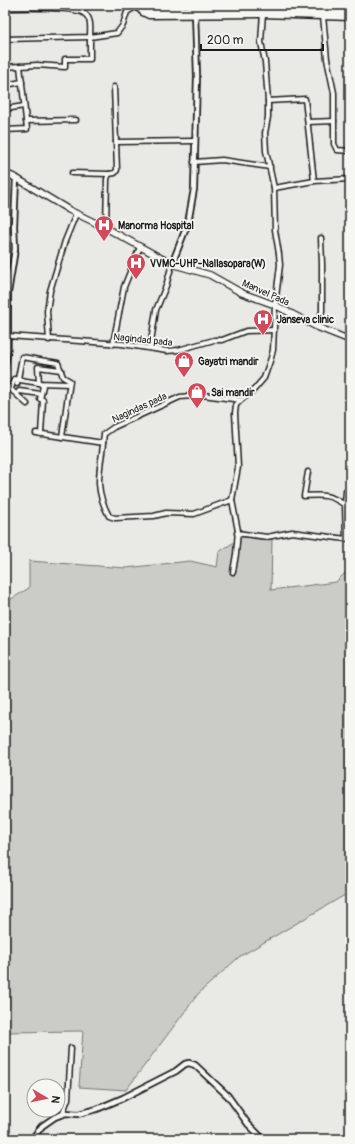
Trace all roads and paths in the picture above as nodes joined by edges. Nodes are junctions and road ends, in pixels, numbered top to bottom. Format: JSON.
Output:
{"nodes":[{"id":1,"x":139,"y":5,"type":"edge"},
{"id":2,"x":5,"y":8,"type":"edge"},
{"id":3,"x":195,"y":12,"type":"junction"},
{"id":4,"x":263,"y":12,"type":"junction"},
{"id":5,"x":350,"y":12,"type":"edge"},
{"id":6,"x":341,"y":14,"type":"junction"},
{"id":7,"x":323,"y":16,"type":"junction"},
{"id":8,"x":350,"y":17,"type":"edge"},
{"id":9,"x":90,"y":37,"type":"junction"},
{"id":10,"x":5,"y":39,"type":"edge"},
{"id":11,"x":20,"y":66,"type":"junction"},
{"id":12,"x":5,"y":67,"type":"edge"},
{"id":13,"x":22,"y":82,"type":"junction"},
{"id":14,"x":5,"y":85,"type":"edge"},
{"id":15,"x":114,"y":87,"type":"dead end"},
{"id":16,"x":268,"y":101,"type":"junction"},
{"id":17,"x":24,"y":106,"type":"junction"},
{"id":18,"x":5,"y":109,"type":"edge"},
{"id":19,"x":76,"y":120,"type":"dead end"},
{"id":20,"x":26,"y":121,"type":"junction"},
{"id":21,"x":334,"y":121,"type":"junction"},
{"id":22,"x":308,"y":122,"type":"junction"},
{"id":23,"x":5,"y":130,"type":"edge"},
{"id":24,"x":195,"y":141,"type":"junction"},
{"id":25,"x":116,"y":142,"type":"junction"},
{"id":26,"x":350,"y":151,"type":"edge"},
{"id":27,"x":194,"y":162,"type":"junction"},
{"id":28,"x":270,"y":167,"type":"junction"},
{"id":29,"x":5,"y":173,"type":"edge"},
{"id":30,"x":72,"y":173,"type":"dead end"},
{"id":31,"x":109,"y":174,"type":"junction"},
{"id":32,"x":16,"y":178,"type":"junction"},
{"id":33,"x":350,"y":179,"type":"edge"},
{"id":34,"x":314,"y":182,"type":"junction"},
{"id":35,"x":274,"y":188,"type":"junction"},
{"id":36,"x":76,"y":214,"type":"junction"},
{"id":37,"x":106,"y":228,"type":"junction"},
{"id":38,"x":320,"y":238,"type":"dead end"},
{"id":39,"x":140,"y":247,"type":"junction"},
{"id":40,"x":172,"y":264,"type":"junction"},
{"id":41,"x":6,"y":293,"type":"edge"},
{"id":42,"x":275,"y":305,"type":"junction"},
{"id":43,"x":317,"y":327,"type":"junction"},
{"id":44,"x":274,"y":330,"type":"junction"},
{"id":45,"x":6,"y":336,"type":"edge"},
{"id":46,"x":49,"y":340,"type":"junction"},
{"id":47,"x":350,"y":340,"type":"edge"},
{"id":48,"x":113,"y":344,"type":"junction"},
{"id":49,"x":150,"y":348,"type":"junction"},
{"id":50,"x":61,"y":370,"type":"junction"},
{"id":51,"x":5,"y":371,"type":"edge"},
{"id":52,"x":18,"y":382,"type":"junction"},
{"id":53,"x":39,"y":383,"type":"junction"},
{"id":54,"x":5,"y":384,"type":"edge"},
{"id":55,"x":69,"y":384,"type":"junction"},
{"id":56,"x":11,"y":389,"type":"junction"},
{"id":57,"x":16,"y":394,"type":"junction"},
{"id":58,"x":41,"y":394,"type":"junction"},
{"id":59,"x":241,"y":400,"type":"junction"},
{"id":60,"x":28,"y":404,"type":"dead end"},
{"id":61,"x":62,"y":437,"type":"junction"},
{"id":62,"x":103,"y":443,"type":"junction"},
{"id":63,"x":308,"y":472,"type":"dead end"},
{"id":64,"x":350,"y":488,"type":"edge"},
{"id":65,"x":232,"y":500,"type":"junction"},
{"id":66,"x":346,"y":505,"type":"junction"},
{"id":67,"x":237,"y":533,"type":"junction"},
{"id":68,"x":233,"y":572,"type":"dead end"},
{"id":69,"x":71,"y":1048,"type":"dead end"},
{"id":70,"x":66,"y":1104,"type":"edge"},
{"id":71,"x":66,"y":1113,"type":"edge"},
{"id":72,"x":54,"y":1118,"type":"edge"},
{"id":73,"x":32,"y":1139,"type":"edge"},
{"id":74,"x":263,"y":1139,"type":"edge"}],
"edges":[{"from":1,"to":3,"type":"main road"},
{"from":1,"to":9,"type":"street"},
{"from":2,"to":9,"type":"street"},
{"from":3,"to":4,"type":"main road"},
{"from":3,"to":24,"type":"street"},
{"from":4,"to":6,"type":"main road"},
{"from":4,"to":7,"type":"main road"},
{"from":4,"to":16,"type":"street"},
{"from":5,"to":6,"type":"main road"},
{"from":6,"to":7,"type":"main road"},
{"from":6,"to":8,"type":"main road"},
{"from":7,"to":21,"type":"street"},
{"from":9,"to":10,"type":"street"},
{"from":9,"to":11,"type":"street"},
{"from":11,"to":12,"type":"street"},
{"from":11,"to":13,"type":"street"},
{"from":13,"to":14,"type":"street"},
{"from":13,"to":17,"type":"street"},
{"from":15,"to":25,"type":"street"},
{"from":16,"to":22,"type":"street"},
{"from":16,"to":28,"type":"street"},
{"from":17,"to":18,"type":"street"},
{"from":17,"to":20,"type":"street"},
{"from":19,"to":20,"type":"street"},
{"from":20,"to":23,"type":"street"},
{"from":21,"to":22,"type":"street"},
{"from":21,"to":26,"type":"street"},
{"from":22,"to":34,"type":"street"},
{"from":24,"to":25,"type":"street"},
{"from":24,"to":27,"type":"street"},
{"from":25,"to":31,"type":"street"},
{"from":27,"to":28,"type":"street"},
{"from":27,"to":40,"type":"street"},
{"from":28,"to":35,"type":"street"},
{"from":29,"to":32,"type":"main road","name":"Manvel Pada"},
{"from":30,"to":31,"type":"street"},
{"from":31,"to":37,"type":"street"},
{"from":32,"to":36,"type":"main road","name":"Manvel Pada"},
{"from":32,"to":41,"type":"street"},
{"from":33,"to":34,"type":"street"},
{"from":34,"to":35,"type":"street"},
{"from":35,"to":42,"type":"street"},
{"from":36,"to":37,"type":"main road","name":"Manvel Pada"},
{"from":36,"to":46,"type":"street"},
{"from":37,"to":39,"type":"main road","name":"Manvel Pada"},
{"from":38,"to":43,"type":"street"},
{"from":39,"to":40,"type":"main road","name":"Manvel Pada"},
{"from":39,"to":48,"type":"street"},
{"from":40,"to":42,"type":"main road","name":"Manvel Pada"},
{"from":40,"to":49,"type":"street"},
{"from":41,"to":45,"type":"street"},
{"from":42,"to":43,"type":"main road","name":"Manvel Pada"},
{"from":42,"to":44,"type":"street"},
{"from":43,"to":47,"type":"main road","name":"Manvel Pada"},
{"from":44,"to":49,"type":"street","name":"Nagindad pada"},
{"from":44,"to":59,"type":"street"},
{"from":45,"to":46,"type":"street","name":"Nagindad pada"},
{"from":45,"to":51,"type":"street"},
{"from":46,"to":48,"type":"street","name":"Nagindad pada"},
{"from":48,"to":49,"type":"street","name":"Nagindad pada"},
{"from":50,"to":52,"type":"street"},
{"from":50,"to":53,"type":"street"},
{"from":50,"to":55,"type":"street"},
{"from":52,"to":53,"type":"street"},
{"from":52,"to":56,"type":"street"},
{"from":53,"to":55,"type":"street"},
{"from":53,"to":58,"type":"street"},
{"from":54,"to":56,"type":"street"},
{"from":55,"to":61,"type":"street"},
{"from":56,"to":57,"type":"street"},
{"from":57,"to":58,"type":"street"},
{"from":57,"to":60,"type":"street"},
{"from":58,"to":61,"type":"street"},
{"from":59,"to":62,"type":"street","name":"Nagindas pada"},
{"from":59,"to":65,"type":"street"},
{"from":61,"to":62,"type":"street"},
{"from":62,"to":65,"type":"street","name":"Nagindas pada"},
{"from":63,"to":66,"type":"street"},
{"from":64,"to":66,"type":"street"},
{"from":65,"to":67,"type":"street"},
{"from":66,"to":67,"type":"street"},
{"from":67,"to":68,"type":"street"},
{"from":69,"to":70,"type":"street"},
{"from":71,"to":74,"type":"street"},
{"from":72,"to":73,"type":"street"}]}
